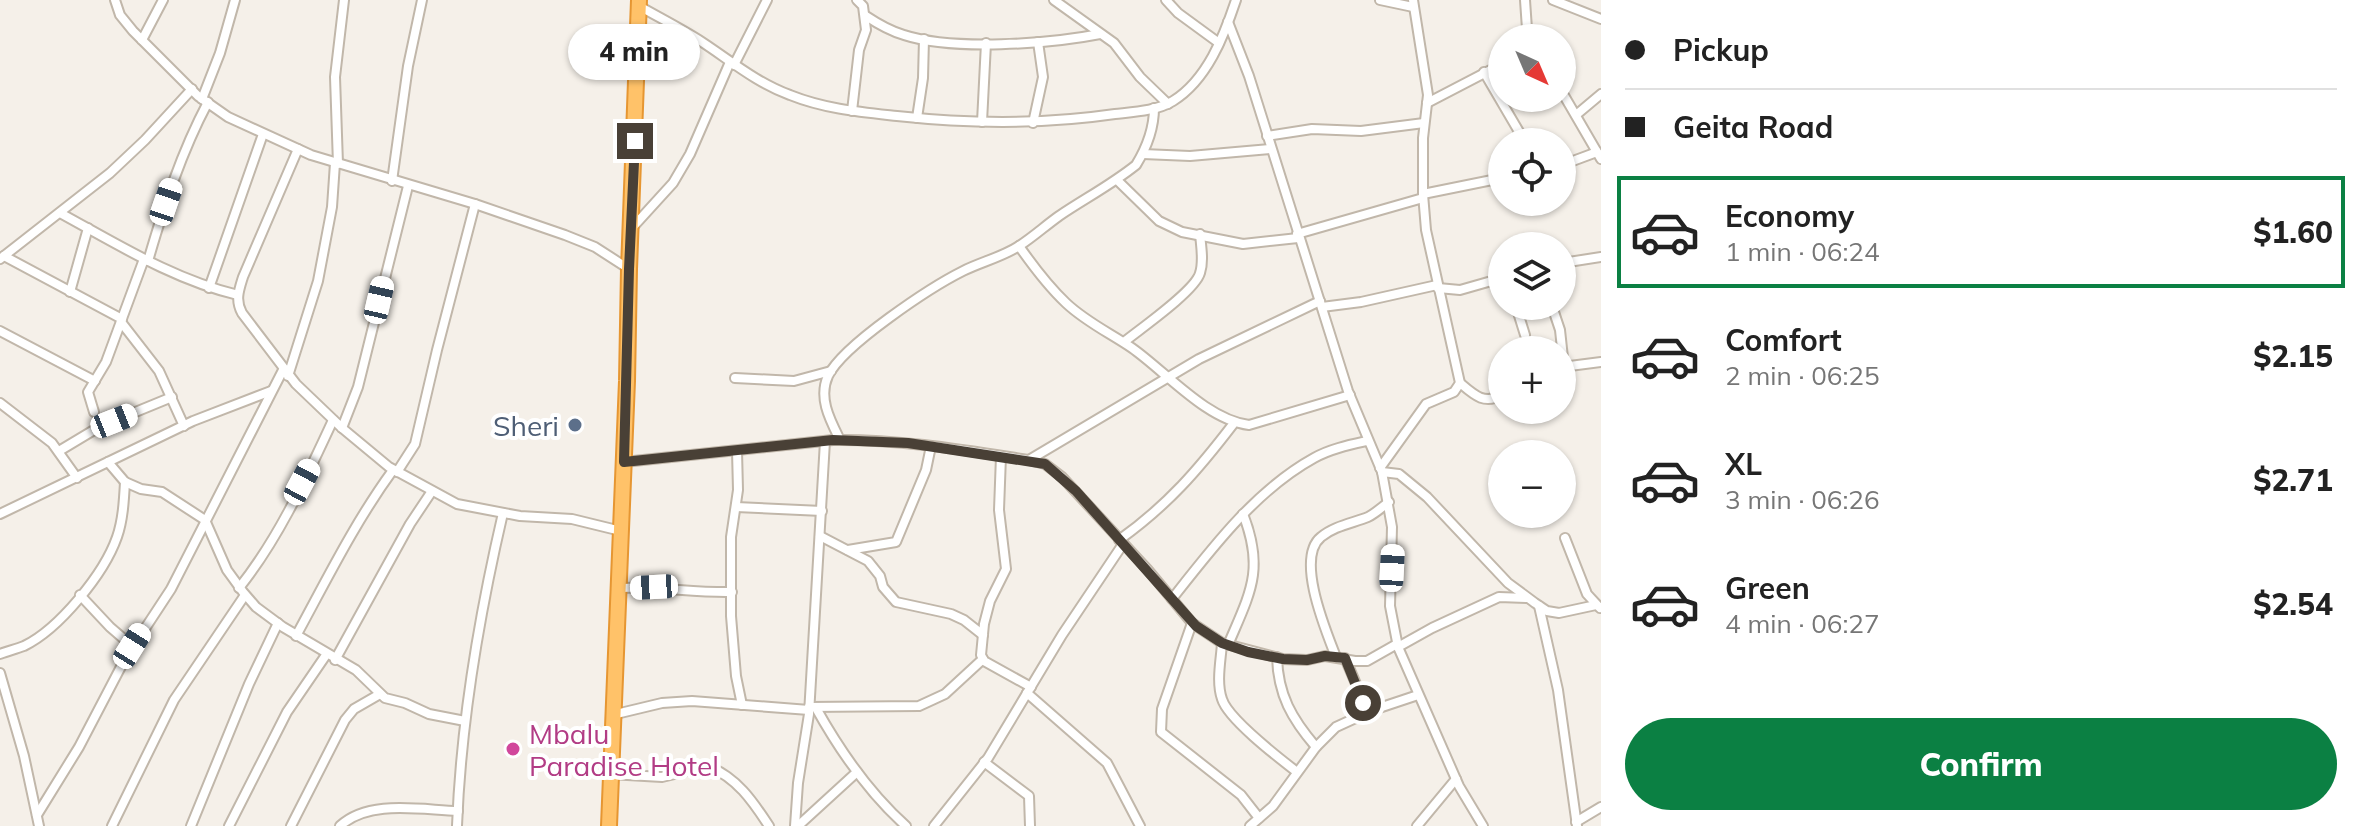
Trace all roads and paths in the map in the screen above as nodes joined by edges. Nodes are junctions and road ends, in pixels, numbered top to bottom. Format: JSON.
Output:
{"nodes":[{"id":1,"x":115,"y":0,"type":"edge"},
{"id":2,"x":163,"y":0,"type":"edge"},
{"id":3,"x":235,"y":0,"type":"edge"},
{"id":4,"x":344,"y":0,"type":"edge"},
{"id":5,"x":422,"y":0,"type":"edge"},
{"id":6,"x":767,"y":0,"type":"edge"},
{"id":7,"x":857,"y":0,"type":"edge"},
{"id":8,"x":1054,"y":0,"type":"edge"},
{"id":9,"x":1166,"y":0,"type":"edge"},
{"id":10,"x":1236,"y":0,"type":"edge"},
{"id":11,"x":1380,"y":0,"type":"edge"},
{"id":12,"x":1525,"y":0,"type":"edge"},
{"id":13,"x":1553,"y":0,"type":"edge"},
{"id":14,"x":639,"y":3,"type":"edge"},
{"id":15,"x":1413,"y":4,"type":"edge"},
{"id":16,"x":866,"y":16,"type":"junction"},
{"id":17,"x":1601,"y":19,"type":"edge"},
{"id":18,"x":1228,"y":22,"type":"junction"},
{"id":19,"x":1527,"y":24,"type":"edge"},
{"id":20,"x":1100,"y":34,"type":"junction"},
{"id":21,"x":924,"y":39,"type":"junction"},
{"id":22,"x":142,"y":40,"type":"junction"},
{"id":23,"x":1038,"y":42,"type":"junction"},
{"id":24,"x":986,"y":43,"type":"junction"},
{"id":25,"x":1219,"y":43,"type":"junction"},
{"id":26,"x":732,"y":64,"type":"junction"},
{"id":27,"x":1488,"y":70,"type":"edge"},
{"id":28,"x":1484,"y":72,"type":"junction"},
{"id":29,"x":192,"y":89,"type":"junction"},
{"id":30,"x":1601,"y":94,"type":"edge"},
{"id":31,"x":205,"y":101,"type":"junction"},
{"id":32,"x":1427,"y":103,"type":"junction"},
{"id":33,"x":1168,"y":104,"type":"junction"},
{"id":34,"x":1154,"y":108,"type":"junction"},
{"id":35,"x":852,"y":111,"type":"junction"},
{"id":36,"x":1574,"y":112,"type":"edge"},
{"id":37,"x":1576,"y":115,"type":"junction"},
{"id":38,"x":917,"y":118,"type":"junction"},
{"id":39,"x":982,"y":122,"type":"junction"},
{"id":40,"x":1033,"y":123,"type":"junction"},
{"id":41,"x":1424,"y":123,"type":"junction"},
{"id":42,"x":1517,"y":128,"type":"edge"},
{"id":43,"x":263,"y":134,"type":"junction"},
{"id":44,"x":1267,"y":136,"type":"junction"},
{"id":45,"x":298,"y":149,"type":"junction"},
{"id":46,"x":1270,"y":149,"type":"junction"},
{"id":47,"x":1143,"y":154,"type":"junction"},
{"id":48,"x":1599,"y":156,"type":"edge"},
{"id":49,"x":1576,"y":162,"type":"edge"},
{"id":50,"x":337,"y":163,"type":"junction"},
{"id":51,"x":1117,"y":180,"type":"junction"},
{"id":52,"x":392,"y":181,"type":"junction"},
{"id":53,"x":1488,"y":181,"type":"edge"},
{"id":54,"x":408,"y":186,"type":"junction"},
{"id":55,"x":1423,"y":196,"type":"junction"},
{"id":56,"x":475,"y":204,"type":"junction"},
{"id":57,"x":60,"y":213,"type":"junction"},
{"id":58,"x":88,"y":228,"type":"junction"},
{"id":59,"x":631,"y":229,"type":"junction"},
{"id":60,"x":1200,"y":234,"type":"junction"},
{"id":61,"x":1298,"y":236,"type":"junction"},
{"id":62,"x":1019,"y":246,"type":"junction"},
{"id":63,"x":1601,"y":257,"type":"edge"},
{"id":64,"x":2,"y":258,"type":"edge"},
{"id":65,"x":146,"y":260,"type":"junction"},
{"id":66,"x":1576,"y":261,"type":"edge"},
{"id":67,"x":629,"y":269,"type":"junction"},
{"id":68,"x":1488,"y":282,"type":"edge"},
{"id":69,"x":1437,"y":286,"type":"junction"},
{"id":70,"x":209,"y":288,"type":"junction"},
{"id":71,"x":70,"y":292,"type":"junction"},
{"id":72,"x":238,"y":295,"type":"junction"},
{"id":73,"x":1321,"y":304,"type":"junction"},
{"id":74,"x":121,"y":320,"type":"junction"},
{"id":75,"x":1520,"y":320,"type":"edge"},
{"id":76,"x":0,"y":331,"type":"edge"},
{"id":77,"x":1525,"y":335,"type":"dead end"},
{"id":78,"x":1124,"y":342,"type":"junction"},
{"id":79,"x":1601,"y":362,"type":"edge"},
{"id":80,"x":1576,"y":365,"type":"edge"},
{"id":81,"x":832,"y":371,"type":"junction"},
{"id":82,"x":286,"y":373,"type":"junction"},
{"id":83,"x":1169,"y":377,"type":"junction"},
{"id":84,"x":735,"y":378,"type":"dead end"},
{"id":85,"x":95,"y":381,"type":"junction"},
{"id":86,"x":1460,"y":383,"type":"junction"},
{"id":87,"x":271,"y":391,"type":"junction"},
{"id":88,"x":1350,"y":395,"type":"junction"},
{"id":89,"x":172,"y":397,"type":"junction"},
{"id":90,"x":1488,"y":400,"type":"edge"},
{"id":91,"x":0,"y":403,"type":"edge"},
{"id":92,"x":94,"y":412,"type":"dead end"},
{"id":93,"x":333,"y":420,"type":"junction"},
{"id":94,"x":1234,"y":423,"type":"junction"},
{"id":95,"x":184,"y":426,"type":"junction"},
{"id":96,"x":342,"y":428,"type":"junction"},
{"id":97,"x":840,"y":440,"type":"junction"},
{"id":98,"x":825,"y":441,"type":"junction"},
{"id":99,"x":1367,"y":441,"type":"junction"},
{"id":100,"x":931,"y":446,"type":"junction"},
{"id":101,"x":59,"y":451,"type":"junction"},
{"id":102,"x":737,"y":451,"type":"junction"},
{"id":103,"x":1001,"y":456,"type":"junction"},
{"id":104,"x":1029,"y":460,"type":"junction"},
{"id":105,"x":108,"y":462,"type":"junction"},
{"id":106,"x":624,"y":462,"type":"junction"},
{"id":107,"x":1381,"y":470,"type":"junction"},
{"id":108,"x":395,"y":471,"type":"junction"},
{"id":109,"x":77,"y":478,"type":"junction"},
{"id":110,"x":125,"y":482,"type":"junction"},
{"id":111,"x":432,"y":491,"type":"junction"},
{"id":112,"x":1389,"y":502,"type":"junction"},
{"id":113,"x":736,"y":507,"type":"junction"},
{"id":114,"x":822,"y":511,"type":"junction"},
{"id":115,"x":503,"y":513,"type":"junction"},
{"id":116,"x":0,"y":514,"type":"edge"},
{"id":117,"x":1243,"y":514,"type":"junction"},
{"id":118,"x":205,"y":520,"type":"junction"},
{"id":119,"x":621,"y":531,"type":"junction"},
{"id":120,"x":820,"y":536,"type":"junction"},
{"id":121,"x":1565,"y":538,"type":"dead end"},
{"id":122,"x":1121,"y":542,"type":"junction"},
{"id":123,"x":848,"y":550,"type":"junction"},
{"id":124,"x":618,"y":588,"type":"junction"},
{"id":125,"x":242,"y":591,"type":"junction"},
{"id":126,"x":732,"y":592,"type":"junction"},
{"id":127,"x":80,"y":595,"type":"junction"},
{"id":128,"x":1528,"y":598,"type":"junction"},
{"id":129,"x":1172,"y":599,"type":"junction"},
{"id":130,"x":1539,"y":606,"type":"junction"},
{"id":131,"x":1599,"y":606,"type":"edge"},
{"id":132,"x":278,"y":623,"type":"junction"},
{"id":133,"x":1192,"y":623,"type":"junction"},
{"id":134,"x":983,"y":635,"type":"junction"},
{"id":135,"x":296,"y":636,"type":"junction"},
{"id":136,"x":1225,"y":644,"type":"junction"},
{"id":137,"x":132,"y":646,"type":"junction"},
{"id":138,"x":1398,"y":646,"type":"junction"},
{"id":139,"x":0,"y":654,"type":"edge"},
{"id":140,"x":331,"y":657,"type":"junction"},
{"id":141,"x":1277,"y":657,"type":"junction"},
{"id":142,"x":1341,"y":658,"type":"junction"},
{"id":143,"x":983,"y":659,"type":"junction"},
{"id":144,"x":0,"y":673,"type":"edge"},
{"id":145,"x":1029,"y":690,"type":"junction"},
{"id":146,"x":380,"y":694,"type":"junction"},
{"id":147,"x":1418,"y":695,"type":"junction"},
{"id":148,"x":742,"y":705,"type":"junction"},
{"id":149,"x":811,"y":708,"type":"junction"},
{"id":150,"x":1368,"y":712,"type":"junction"},
{"id":151,"x":612,"y":715,"type":"junction"},
{"id":152,"x":465,"y":721,"type":"junction"},
{"id":153,"x":1316,"y":747,"type":"junction"},
{"id":154,"x":984,"y":762,"type":"junction"},
{"id":155,"x":857,"y":772,"type":"junction"},
{"id":156,"x":1297,"y":772,"type":"junction"},
{"id":157,"x":610,"y":774,"type":"junction"},
{"id":158,"x":1456,"y":779,"type":"junction"},
{"id":159,"x":1601,"y":807,"type":"edge"},
{"id":160,"x":458,"y":811,"type":"junction"},
{"id":161,"x":37,"y":815,"type":"junction"},
{"id":162,"x":1259,"y":818,"type":"junction"},
{"id":163,"x":1576,"y":824,"type":"edge"},
{"id":164,"x":936,"y":825,"type":"edge"},
{"id":165,"x":39,"y":826,"type":"edge"},
{"id":166,"x":112,"y":826,"type":"edge"},
{"id":167,"x":191,"y":826,"type":"edge"},
{"id":168,"x":229,"y":826,"type":"edge"},
{"id":169,"x":291,"y":826,"type":"edge"},
{"id":170,"x":340,"y":826,"type":"edge"},
{"id":171,"x":457,"y":826,"type":"edge"},
{"id":172,"x":609,"y":826,"type":"edge"},
{"id":173,"x":769,"y":826,"type":"edge"},
{"id":174,"x":796,"y":826,"type":"edge"},
{"id":175,"x":906,"y":826,"type":"edge"},
{"id":176,"x":1030,"y":826,"type":"edge"},
{"id":177,"x":1140,"y":826,"type":"edge"},
{"id":178,"x":1250,"y":826,"type":"edge"},
{"id":179,"x":1417,"y":826,"type":"edge"},
{"id":180,"x":1483,"y":826,"type":"edge"}],
"edges":[{"from":1,"to":22,"type":"street"},
{"from":2,"to":22,"type":"street"},
{"from":3,"to":31,"type":"street"},
{"from":4,"to":50,"type":"street"},
{"from":5,"to":52,"type":"street"},
{"from":6,"to":26,"type":"street"},
{"from":7,"to":16,"type":"street"},
{"from":8,"to":20,"type":"street"},
{"from":9,"to":25,"type":"street"},
{"from":10,"to":18,"type":"street"},
{"from":11,"to":15,"type":"street"},
{"from":12,"to":19,"type":"street"},
{"from":13,"to":17,"type":"street"},
{"from":14,"to":26,"type":"street"},
{"from":14,"to":59,"type":"highway"},
{"from":15,"to":32,"type":"street"},
{"from":16,"to":21,"type":"street"},
{"from":16,"to":35,"type":"street"},
{"from":18,"to":25,"type":"street"},
{"from":18,"to":44,"type":"street"},
{"from":20,"to":23,"type":"street"},
{"from":20,"to":33,"type":"street"},
{"from":21,"to":24,"type":"street"},
{"from":21,"to":38,"type":"street"},
{"from":22,"to":29,"type":"street"},
{"from":23,"to":24,"type":"street"},
{"from":23,"to":40,"type":"street"},
{"from":24,"to":39,"type":"street"},
{"from":25,"to":33,"type":"street"},
{"from":26,"to":35,"type":"street"},
{"from":26,"to":59,"type":"street"},
{"from":27,"to":28,"type":"street"},
{"from":28,"to":32,"type":"street"},
{"from":28,"to":42,"type":"street"},
{"from":29,"to":31,"type":"street"},
{"from":29,"to":57,"type":"street"},
{"from":30,"to":37,"type":"street"},
{"from":31,"to":43,"type":"street"},
{"from":31,"to":65,"type":"street"},
{"from":32,"to":41,"type":"street"},
{"from":33,"to":34,"type":"street"},
{"from":34,"to":40,"type":"street"},
{"from":34,"to":47,"type":"street"},
{"from":35,"to":38,"type":"street"},
{"from":36,"to":37,"type":"street"},
{"from":37,"to":48,"type":"street"},
{"from":38,"to":39,"type":"street"},
{"from":39,"to":40,"type":"street"},
{"from":41,"to":44,"type":"street"},
{"from":41,"to":55,"type":"street"},
{"from":43,"to":45,"type":"street"},
{"from":43,"to":70,"type":"street"},
{"from":44,"to":46,"type":"street"},
{"from":45,"to":50,"type":"street"},
{"from":45,"to":72,"type":"street"},
{"from":46,"to":47,"type":"street"},
{"from":46,"to":61,"type":"street"},
{"from":47,"to":51,"type":"street"},
{"from":48,"to":49,"type":"street"},
{"from":50,"to":52,"type":"street"},
{"from":50,"to":82,"type":"street"},
{"from":51,"to":60,"type":"street"},
{"from":51,"to":62,"type":"street"},
{"from":52,"to":54,"type":"street"},
{"from":53,"to":55,"type":"street"},
{"from":54,"to":56,"type":"street"},
{"from":54,"to":96,"type":"street"},
{"from":55,"to":61,"type":"street"},
{"from":55,"to":69,"type":"street"},
{"from":56,"to":67,"type":"street"},
{"from":56,"to":108,"type":"street"},
{"from":57,"to":58,"type":"street"},
{"from":57,"to":64,"type":"street"},
{"from":58,"to":65,"type":"street"},
{"from":58,"to":71,"type":"street"},
{"from":59,"to":67,"type":"highway"},
{"from":60,"to":61,"type":"street"},
{"from":60,"to":78,"type":"street"},
{"from":61,"to":73,"type":"street"},
{"from":62,"to":78,"type":"street"},
{"from":62,"to":81,"type":"street"},
{"from":63,"to":66,"type":"street"},
{"from":64,"to":71,"type":"street"},
{"from":65,"to":70,"type":"street"},
{"from":65,"to":74,"type":"street"},
{"from":67,"to":106,"type":"highway"},
{"from":68,"to":69,"type":"street"},
{"from":69,"to":73,"type":"street"},
{"from":69,"to":86,"type":"street"},
{"from":70,"to":72,"type":"street"},
{"from":71,"to":74,"type":"street"},
{"from":72,"to":82,"type":"street"},
{"from":73,"to":83,"type":"street"},
{"from":73,"to":88,"type":"street"},
{"from":74,"to":85,"type":"street"},
{"from":74,"to":89,"type":"street"},
{"from":75,"to":77,"type":"street"},
{"from":76,"to":85,"type":"street"},
{"from":78,"to":83,"type":"street"},
{"from":79,"to":80,"type":"street"},
{"from":81,"to":84,"type":"street"},
{"from":81,"to":97,"type":"street"},
{"from":82,"to":87,"type":"street"},
{"from":82,"to":93,"type":"street"},
{"from":83,"to":94,"type":"street"},
{"from":83,"to":104,"type":"street"},
{"from":85,"to":92,"type":"street"},
{"from":86,"to":90,"type":"street"},
{"from":86,"to":107,"type":"street"},
{"from":87,"to":95,"type":"street"},
{"from":87,"to":118,"type":"street"},
{"from":88,"to":94,"type":"street"},
{"from":88,"to":99,"type":"street"},
{"from":89,"to":95,"type":"street"},
{"from":89,"to":101,"type":"street"},
{"from":91,"to":101,"type":"street"},
{"from":93,"to":96,"type":"street"},
{"from":93,"to":125,"type":"street"},
{"from":94,"to":122,"type":"street"},
{"from":95,"to":105,"type":"street"},
{"from":96,"to":108,"type":"street"},
{"from":97,"to":98,"type":"street"},
{"from":97,"to":100,"type":"street"},
{"from":98,"to":102,"type":"street"},
{"from":98,"to":114,"type":"street"},
{"from":99,"to":107,"type":"street"},
{"from":99,"to":117,"type":"street"},
{"from":100,"to":103,"type":"street"},
{"from":100,"to":123,"type":"street"},
{"from":101,"to":109,"type":"street"},
{"from":102,"to":106,"type":"street"},
{"from":102,"to":113,"type":"street"},
{"from":103,"to":104,"type":"street"},
{"from":103,"to":134,"type":"street"},
{"from":104,"to":122,"type":"street"},
{"from":105,"to":109,"type":"street"},
{"from":105,"to":110,"type":"street"},
{"from":106,"to":119,"type":"highway"},
{"from":107,"to":112,"type":"street"},
{"from":107,"to":128,"type":"street"},
{"from":108,"to":111,"type":"street"},
{"from":108,"to":135,"type":"street"},
{"from":109,"to":116,"type":"street"},
{"from":110,"to":118,"type":"street"},
{"from":110,"to":127,"type":"street"},
{"from":111,"to":115,"type":"street"},
{"from":111,"to":140,"type":"street"},
{"from":112,"to":138,"type":"street"},
{"from":112,"to":142,"type":"street"},
{"from":113,"to":114,"type":"street"},
{"from":113,"to":126,"type":"street"},
{"from":114,"to":120,"type":"street"},
{"from":115,"to":119,"type":"street"},
{"from":115,"to":152,"type":"street"},
{"from":117,"to":129,"type":"street"},
{"from":117,"to":136,"type":"street"},
{"from":118,"to":125,"type":"street"},
{"from":118,"to":137,"type":"street"},
{"from":119,"to":124,"type":"highway"},
{"from":120,"to":123,"type":"street"},
{"from":120,"to":149,"type":"street"},
{"from":121,"to":131,"type":"street"},
{"from":122,"to":129,"type":"street"},
{"from":122,"to":145,"type":"street"},
{"from":123,"to":134,"type":"street"},
{"from":124,"to":126,"type":"street"},
{"from":124,"to":151,"type":"highway"},
{"from":125,"to":132,"type":"street"},
{"from":125,"to":166,"type":"street"},
{"from":126,"to":148,"type":"street"},
{"from":127,"to":137,"type":"street"},
{"from":127,"to":139,"type":"street"},
{"from":128,"to":130,"type":"street"},
{"from":128,"to":138,"type":"street"},
{"from":129,"to":133,"type":"street"},
{"from":130,"to":131,"type":"street"},
{"from":130,"to":163,"type":"street"},
{"from":132,"to":135,"type":"street"},
{"from":132,"to":167,"type":"street"},
{"from":133,"to":136,"type":"street"},
{"from":133,"to":162,"type":"street"},
{"from":134,"to":143,"type":"street"},
{"from":135,"to":140,"type":"street"},
{"from":136,"to":141,"type":"street"},
{"from":136,"to":156,"type":"street"},
{"from":137,"to":161,"type":"street"},
{"from":138,"to":142,"type":"street"},
{"from":138,"to":147,"type":"street"},
{"from":140,"to":146,"type":"street"},
{"from":140,"to":168,"type":"street"},
{"from":141,"to":142,"type":"street"},
{"from":141,"to":153,"type":"street"},
{"from":142,"to":150,"type":"street"},
{"from":143,"to":145,"type":"street"},
{"from":143,"to":149,"type":"street"},
{"from":144,"to":161,"type":"street"},
{"from":145,"to":154,"type":"street"},
{"from":145,"to":177,"type":"street"},
{"from":146,"to":152,"type":"street"},
{"from":146,"to":169,"type":"street"},
{"from":147,"to":150,"type":"street"},
{"from":147,"to":158,"type":"street"},
{"from":148,"to":149,"type":"street"},
{"from":148,"to":151,"type":"street"},
{"from":149,"to":155,"type":"street"},
{"from":149,"to":174,"type":"street"},
{"from":150,"to":153,"type":"street"},
{"from":151,"to":157,"type":"highway"},
{"from":152,"to":160,"type":"street"},
{"from":153,"to":156,"type":"street"},
{"from":154,"to":164,"type":"street"},
{"from":154,"to":176,"type":"street"},
{"from":155,"to":174,"type":"street"},
{"from":155,"to":175,"type":"street"},
{"from":156,"to":162,"type":"street"},
{"from":157,"to":172,"type":"highway"},
{"from":157,"to":173,"type":"street"},
{"from":158,"to":179,"type":"street"},
{"from":158,"to":180,"type":"street"},
{"from":159,"to":163,"type":"street"},
{"from":160,"to":170,"type":"street"},
{"from":160,"to":171,"type":"street"},
{"from":161,"to":165,"type":"street"},
{"from":162,"to":178,"type":"street"}]}
